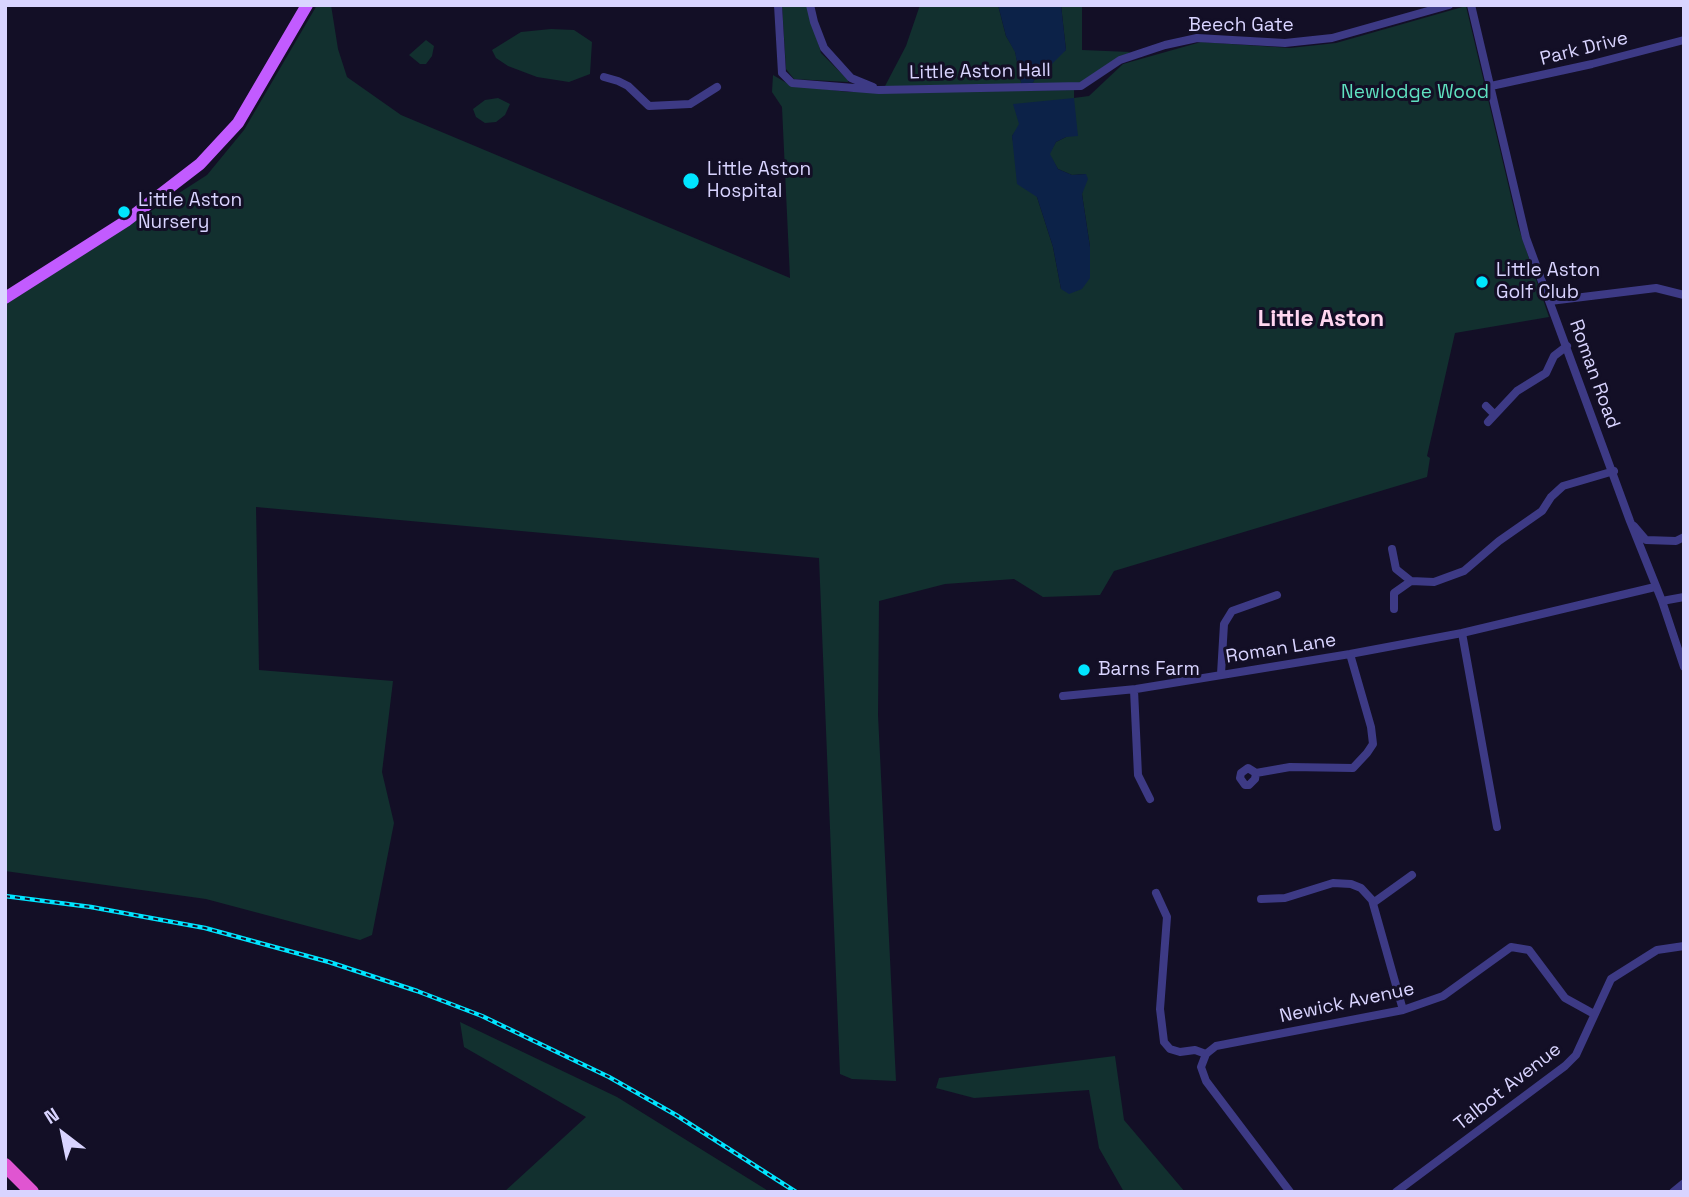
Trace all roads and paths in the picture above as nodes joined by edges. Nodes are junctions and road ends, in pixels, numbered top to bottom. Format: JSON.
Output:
{"nodes":[{"id":1,"x":307,"y":5,"type":"edge"},
{"id":2,"x":778,"y":5,"type":"edge"},
{"id":3,"x":810,"y":5,"type":"edge"},
{"id":4,"x":1449,"y":5,"type":"edge"},
{"id":5,"x":1471,"y":5,"type":"edge"},
{"id":6,"x":1684,"y":40,"type":"edge"},
{"id":7,"x":604,"y":77,"type":"dead end"},
{"id":8,"x":1081,"y":86,"type":"joint"},
{"id":9,"x":1491,"y":86,"type":"junction"},
{"id":10,"x":716,"y":87,"type":"dead end"},
{"id":11,"x":879,"y":90,"type":"junction"},
{"id":12,"x":1684,"y":295,"type":"edge"},
{"id":13,"x":5,"y":298,"type":"edge"},
{"id":14,"x":1550,"y":300,"type":"junction"},
{"id":15,"x":1567,"y":346,"type":"junction"},
{"id":16,"x":1486,"y":406,"type":"dead end"},
{"id":17,"x":1494,"y":414,"type":"junction"},
{"id":18,"x":1488,"y":422,"type":"dead end"},
{"id":19,"x":1614,"y":471,"type":"junction"},
{"id":20,"x":1630,"y":521,"type":"junction"},
{"id":21,"x":1684,"y":537,"type":"edge"},
{"id":22,"x":1392,"y":549,"type":"dead end"},
{"id":23,"x":1411,"y":581,"type":"junction"},
{"id":24,"x":1655,"y":587,"type":"junction"},
{"id":25,"x":1277,"y":595,"type":"dead end"},
{"id":26,"x":1684,"y":597,"type":"edge"},
{"id":27,"x":1662,"y":601,"type":"junction"},
{"id":28,"x":1394,"y":609,"type":"dead end"},
{"id":29,"x":1462,"y":633,"type":"junction"},
{"id":30,"x":1350,"y":654,"type":"junction"},
{"id":31,"x":1684,"y":667,"type":"edge"},
{"id":32,"x":1221,"y":674,"type":"junction"},
{"id":33,"x":1134,"y":690,"type":"junction"},
{"id":34,"x":1063,"y":696,"type":"dead end"},
{"id":35,"x":1256,"y":774,"type":"dead end"},
{"id":36,"x":1150,"y":799,"type":"dead end"},
{"id":37,"x":1497,"y":827,"type":"dead end"},
{"id":38,"x":1412,"y":875,"type":"dead end"},
{"id":39,"x":1156,"y":893,"type":"dead end"},
{"id":40,"x":1261,"y":899,"type":"dead end"},
{"id":41,"x":1373,"y":903,"type":"junction"},
{"id":42,"x":1684,"y":946,"type":"edge"},
{"id":43,"x":1403,"y":1010,"type":"junction"},
{"id":44,"x":1594,"y":1014,"type":"junction"},
{"id":45,"x":1206,"y":1054,"type":"junction"},
{"id":46,"x":5,"y":1165,"type":"edge"},
{"id":47,"x":1684,"y":1184,"type":"edge"},
{"id":48,"x":32,"y":1192,"type":"edge"},
{"id":49,"x":1290,"y":1192,"type":"edge"},
{"id":50,"x":1396,"y":1192,"type":"edge"},
{"id":51,"x":1673,"y":1192,"type":"edge"}],
"edges":[{"from":1,"to":13,"type":"main road"},
{"from":2,"to":11,"type":"street","name":"Little Aston Hall"},
{"from":3,"to":11,"type":"street","name":"Little Aston Hall"},
{"from":4,"to":8,"type":"street","name":"Beech Gate"},
{"from":5,"to":9,"type":"street","name":"Roman Road"},
{"from":6,"to":9,"type":"street","name":"Park Drive"},
{"from":7,"to":10,"type":"street"},
{"from":8,"to":11,"type":"street","name":"Little Aston Hall"},
{"from":9,"to":14,"type":"street","name":"Roman Road"},
{"from":12,"to":14,"type":"street"},
{"from":14,"to":15,"type":"street","name":"Roman Road"},
{"from":15,"to":17,"type":"street"},
{"from":15,"to":19,"type":"street","name":"Roman Road"},
{"from":16,"to":17,"type":"street"},
{"from":17,"to":18,"type":"street"},
{"from":19,"to":20,"type":"street","name":"Roman Road"},
{"from":19,"to":23,"type":"street"},
{"from":20,"to":21,"type":"street"},
{"from":20,"to":24,"type":"street","name":"Roman Road"},
{"from":22,"to":23,"type":"street"},
{"from":23,"to":28,"type":"street"},
{"from":24,"to":27,"type":"street","name":"Roman Road"},
{"from":24,"to":29,"type":"street","name":"Roman Lane"},
{"from":25,"to":32,"type":"street"},
{"from":26,"to":27,"type":"street"},
{"from":27,"to":31,"type":"street","name":"Roman Road"},
{"from":29,"to":30,"type":"street","name":"Roman Lane"},
{"from":29,"to":37,"type":"street"},
{"from":30,"to":32,"type":"street","name":"Roman Lane"},
{"from":30,"to":35,"type":"street"},
{"from":32,"to":33,"type":"street","name":"Roman Lane"},
{"from":33,"to":34,"type":"street","name":"Roman Lane"},
{"from":33,"to":36,"type":"street"},
{"from":38,"to":41,"type":"street"},
{"from":39,"to":45,"type":"street","name":"Newick Avenue"},
{"from":40,"to":41,"type":"street"},
{"from":41,"to":43,"type":"street"},
{"from":42,"to":44,"type":"street","name":"Talbot Avenue"},
{"from":43,"to":44,"type":"street","name":"Newick Avenue"},
{"from":43,"to":45,"type":"street","name":"Newick Avenue"},
{"from":44,"to":50,"type":"street","name":"Talbot Avenue"},
{"from":45,"to":49,"type":"street"},
{"from":46,"to":48,"type":"highway"},
{"from":47,"to":51,"type":"street"}]}
